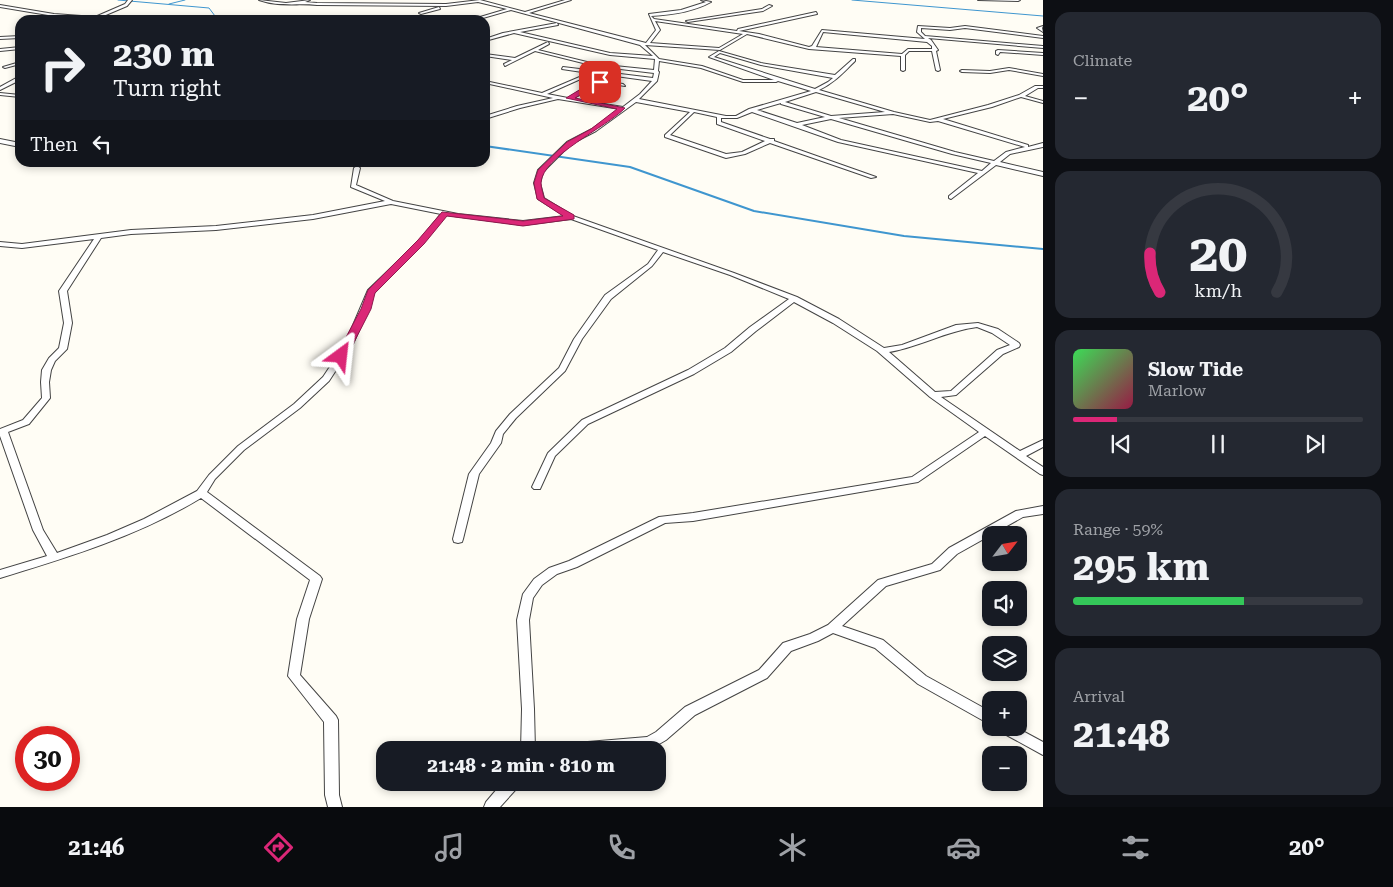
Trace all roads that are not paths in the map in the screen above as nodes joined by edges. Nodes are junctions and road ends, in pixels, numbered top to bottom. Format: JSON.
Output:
{"nodes":[{"id":1,"x":130,"y":0,"type":"edge"},
{"id":2,"x":261,"y":0,"type":"edge"},
{"id":3,"x":308,"y":0,"type":"edge"},
{"id":4,"x":477,"y":0,"type":"edge"},
{"id":5,"x":569,"y":0,"type":"edge"},
{"id":6,"x":703,"y":0,"type":"edge"},
{"id":7,"x":980,"y":0,"type":"edge"},
{"id":8,"x":1018,"y":0,"type":"edge"},
{"id":9,"x":302,"y":3,"type":"junction"},
{"id":10,"x":451,"y":5,"type":"junction"},
{"id":11,"x":770,"y":6,"type":"dead end"},
{"id":12,"x":0,"y":7,"type":"edge"},
{"id":13,"x":510,"y":10,"type":"junction"},
{"id":14,"x":646,"y":10,"type":"dead end"},
{"id":15,"x":421,"y":13,"type":"dead end"},
{"id":16,"x":816,"y":13,"type":"dead end"},
{"id":17,"x":525,"y":14,"type":"junction"},
{"id":18,"x":54,"y":15,"type":"edge"},
{"id":19,"x":102,"y":15,"type":"edge"},
{"id":20,"x":490,"y":15,"type":"edge"},
{"id":21,"x":650,"y":15,"type":"junction"},
{"id":22,"x":654,"y":20,"type":"junction"},
{"id":23,"x":680,"y":22,"type":"junction"},
{"id":24,"x":560,"y":23,"type":"junction"},
{"id":25,"x":734,"y":31,"type":"junction"},
{"id":26,"x":515,"y":32,"type":"junction"},
{"id":27,"x":747,"y":34,"type":"junction"},
{"id":28,"x":1043,"y":36,"type":"edge"},
{"id":29,"x":15,"y":37,"type":"edge"},
{"id":30,"x":0,"y":38,"type":"edge"},
{"id":31,"x":490,"y":38,"type":"edge"},
{"id":32,"x":928,"y":39,"type":"junction"},
{"id":33,"x":548,"y":43,"type":"dead end"},
{"id":34,"x":648,"y":43,"type":"junction"},
{"id":35,"x":640,"y":44,"type":"junction"},
{"id":36,"x":1043,"y":47,"type":"edge"},
{"id":37,"x":15,"y":48,"type":"edge"},
{"id":38,"x":809,"y":48,"type":"junction"},
{"id":39,"x":0,"y":50,"type":"edge"},
{"id":40,"x":534,"y":50,"type":"junction"},
{"id":41,"x":720,"y":50,"type":"junction"},
{"id":42,"x":936,"y":50,"type":"junction"},
{"id":43,"x":998,"y":54,"type":"dead end"},
{"id":44,"x":1043,"y":54,"type":"edge"},
{"id":45,"x":903,"y":55,"type":"junction"},
{"id":46,"x":490,"y":56,"type":"edge"},
{"id":47,"x":515,"y":59,"type":"junction"},
{"id":48,"x":657,"y":59,"type":"junction"},
{"id":49,"x":854,"y":60,"type":"dead end"},
{"id":50,"x":15,"y":64,"type":"edge"},
{"id":51,"x":506,"y":65,"type":"dead end"},
{"id":52,"x":606,"y":66,"type":"junction"},
{"id":53,"x":5,"y":67,"type":"dead end"},
{"id":54,"x":563,"y":68,"type":"dead end"},
{"id":55,"x":903,"y":70,"type":"dead end"},
{"id":56,"x":938,"y":70,"type":"dead end"},
{"id":57,"x":962,"y":71,"type":"dead end"},
{"id":58,"x":593,"y":72,"type":"junction"},
{"id":59,"x":657,"y":72,"type":"junction"},
{"id":60,"x":1043,"y":75,"type":"edge"},
{"id":61,"x":837,"y":77,"type":"junction"},
{"id":62,"x":655,"y":80,"type":"junction"},
{"id":63,"x":15,"y":81,"type":"edge"},
{"id":64,"x":785,"y":82,"type":"junction"},
{"id":65,"x":490,"y":83,"type":"edge"},
{"id":66,"x":623,"y":85,"type":"dead end"},
{"id":67,"x":1043,"y":88,"type":"edge"},
{"id":68,"x":0,"y":89,"type":"edge"},
{"id":69,"x":814,"y":91,"type":"junction"},
{"id":70,"x":0,"y":94,"type":"edge"},
{"id":71,"x":543,"y":94,"type":"junction"},
{"id":72,"x":15,"y":96,"type":"edge"},
{"id":73,"x":1021,"y":96,"type":"junction"},
{"id":74,"x":558,"y":98,"type":"junction"},
{"id":75,"x":570,"y":98,"type":"junction"},
{"id":76,"x":635,"y":100,"type":"junction"},
{"id":77,"x":783,"y":102,"type":"junction"},
{"id":78,"x":1043,"y":102,"type":"edge"},
{"id":79,"x":622,"y":108,"type":"junction"},
{"id":80,"x":694,"y":110,"type":"junction"},
{"id":81,"x":751,"y":110,"type":"junction"},
{"id":82,"x":490,"y":111,"type":"edge"},
{"id":83,"x":501,"y":112,"type":"junction"},
{"id":84,"x":893,"y":113,"type":"junction"},
{"id":85,"x":719,"y":115,"type":"junction"},
{"id":86,"x":490,"y":116,"type":"edge"},
{"id":87,"x":831,"y":117,"type":"junction"},
{"id":88,"x":937,"y":119,"type":"junction"},
{"id":89,"x":797,"y":125,"type":"junction"},
{"id":90,"x":772,"y":140,"type":"junction"},
{"id":91,"x":0,"y":142,"type":"edge"},
{"id":92,"x":15,"y":144,"type":"edge"},
{"id":93,"x":1043,"y":145,"type":"edge"},
{"id":94,"x":1028,"y":147,"type":"junction"},
{"id":95,"x":994,"y":162,"type":"junction"},
{"id":96,"x":357,"y":168,"type":"dead end"},
{"id":97,"x":981,"y":172,"type":"junction"},
{"id":98,"x":1043,"y":174,"type":"edge"},
{"id":99,"x":873,"y":177,"type":"dead end"},
{"id":100,"x":951,"y":197,"type":"dead end"},
{"id":101,"x":391,"y":202,"type":"junction"},
{"id":102,"x":445,"y":213,"type":"junction"},
{"id":103,"x":571,"y":217,"type":"junction"},
{"id":104,"x":98,"y":237,"type":"junction"},
{"id":105,"x":0,"y":244,"type":"edge"},
{"id":106,"x":662,"y":249,"type":"junction"},
{"id":107,"x":794,"y":299,"type":"junction"},
{"id":108,"x":882,"y":350,"type":"junction"},
{"id":109,"x":933,"y":394,"type":"junction"},
{"id":110,"x":1,"y":431,"type":"edge"},
{"id":111,"x":986,"y":432,"type":"junction"},
{"id":112,"x":1043,"y":443,"type":"edge"},
{"id":113,"x":1020,"y":455,"type":"junction"},
{"id":114,"x":1043,"y":472,"type":"edge"},
{"id":115,"x":537,"y":487,"type":"dead end"},
{"id":116,"x":201,"y":493,"type":"junction"},
{"id":117,"x":1043,"y":510,"type":"edge"},
{"id":118,"x":458,"y":539,"type":"dead end"},
{"id":119,"x":54,"y":558,"type":"junction"},
{"id":120,"x":0,"y":574,"type":"edge"},
{"id":121,"x":832,"y":628,"type":"junction"},
{"id":122,"x":982,"y":714,"type":"edge"},
{"id":123,"x":1020,"y":736,"type":"edge"},
{"id":124,"x":528,"y":741,"type":"edge"},
{"id":125,"x":653,"y":741,"type":"edge"},
{"id":126,"x":1043,"y":749,"type":"edge"},
{"id":127,"x":505,"y":791,"type":"edge"},
{"id":128,"x":335,"y":807,"type":"edge"},
{"id":129,"x":491,"y":807,"type":"edge"}],
"edges":[{"from":1,"to":19,"type":"street"},
{"from":2,"to":9,"type":"street"},
{"from":3,"to":9,"type":"street"},
{"from":4,"to":10,"type":"street"},
{"from":4,"to":13,"type":"street"},
{"from":5,"to":17,"type":"street"},
{"from":6,"to":21,"type":"street"},
{"from":7,"to":8,"type":"street"},
{"from":9,"to":10,"type":"street"},
{"from":10,"to":15,"type":"street"},
{"from":11,"to":23,"type":"street"},
{"from":12,"to":18,"type":"street"},
{"from":13,"to":17,"type":"street"},
{"from":13,"to":20,"type":"street"},
{"from":14,"to":21,"type":"street"},
{"from":16,"to":25,"type":"street"},
{"from":17,"to":24,"type":"street"},
{"from":21,"to":22,"type":"street"},
{"from":22,"to":23,"type":"street"},
{"from":22,"to":34,"type":"street"},
{"from":23,"to":25,"type":"street"},
{"from":24,"to":26,"type":"street"},
{"from":24,"to":35,"type":"street"},
{"from":25,"to":27,"type":"street"},
{"from":26,"to":31,"type":"street"},
{"from":26,"to":48,"type":"street"},
{"from":27,"to":38,"type":"street"},
{"from":27,"to":41,"type":"street"},
{"from":28,"to":32,"type":"street"},
{"from":29,"to":30,"type":"street"},
{"from":32,"to":36,"type":"street"},
{"from":32,"to":38,"type":"street"},
{"from":32,"to":42,"type":"street"},
{"from":33,"to":40,"type":"street"},
{"from":34,"to":35,"type":"street"},
{"from":34,"to":41,"type":"street"},
{"from":35,"to":48,"type":"street"},
{"from":37,"to":39,"type":"street"},
{"from":38,"to":45,"type":"street"},
{"from":40,"to":47,"type":"street"},
{"from":40,"to":52,"type":"street"},
{"from":41,"to":61,"type":"street"},
{"from":41,"to":64,"type":"street"},
{"from":42,"to":45,"type":"street"},
{"from":42,"to":56,"type":"street"},
{"from":43,"to":44,"type":"street"},
{"from":45,"to":55,"type":"street"},
{"from":46,"to":47,"type":"street"},
{"from":47,"to":51,"type":"street"},
{"from":48,"to":59,"type":"street"},
{"from":48,"to":64,"type":"street"},
{"from":49,"to":61,"type":"street"},
{"from":50,"to":53,"type":"street"},
{"from":52,"to":58,"type":"street"},
{"from":52,"to":59,"type":"street"},
{"from":54,"to":58,"type":"street"},
{"from":57,"to":60,"type":"street"},
{"from":58,"to":62,"type":"street"},
{"from":58,"to":71,"type":"street"},
{"from":59,"to":62,"type":"street"},
{"from":61,"to":69,"type":"street"},
{"from":62,"to":76,"type":"street"},
{"from":63,"to":68,"type":"street"},
{"from":64,"to":69,"type":"street"},
{"from":65,"to":71,"type":"street"},
{"from":66,"to":75,"type":"street"},
{"from":67,"to":73,"type":"street"},
{"from":69,"to":77,"type":"street"},
{"from":69,"to":84,"type":"street"},
{"from":70,"to":72,"type":"street"},
{"from":71,"to":74,"type":"street"},
{"from":73,"to":78,"type":"street"},
{"from":73,"to":88,"type":"street"},
{"from":74,"to":75,"type":"street"},
{"from":74,"to":83,"type":"street"},
{"from":75,"to":79,"type":"street"},
{"from":76,"to":79,"type":"street"},
{"from":76,"to":80,"type":"street"},
{"from":77,"to":81,"type":"street"},
{"from":77,"to":87,"type":"street"},
{"from":79,"to":103,"type":"street"},
{"from":80,"to":85,"type":"street"},
{"from":80,"to":90,"type":"street"},
{"from":81,"to":85,"type":"street"},
{"from":81,"to":89,"type":"street"},
{"from":82,"to":83,"type":"street"},
{"from":83,"to":86,"type":"street"},
{"from":84,"to":87,"type":"street"},
{"from":84,"to":88,"type":"street"},
{"from":85,"to":90,"type":"street"},
{"from":87,"to":89,"type":"street"},
{"from":87,"to":95,"type":"street"},
{"from":88,"to":94,"type":"street"},
{"from":89,"to":97,"type":"street"},
{"from":90,"to":99,"type":"street"},
{"from":91,"to":92,"type":"street"},
{"from":93,"to":94,"type":"street"},
{"from":94,"to":95,"type":"street"},
{"from":95,"to":97,"type":"street"},
{"from":95,"to":98,"type":"street"},
{"from":96,"to":101,"type":"street"},
{"from":97,"to":100,"type":"street"},
{"from":101,"to":102,"type":"street"},
{"from":101,"to":104,"type":"street"},
{"from":102,"to":103,"type":"street"},
{"from":102,"to":116,"type":"street"},
{"from":103,"to":106,"type":"street"},
{"from":104,"to":105,"type":"street"},
{"from":104,"to":110,"type":"street"},
{"from":106,"to":107,"type":"street"},
{"from":106,"to":118,"type":"street"},
{"from":107,"to":108,"type":"street"},
{"from":107,"to":115,"type":"street"},
{"from":108,"to":109,"type":"street"},
{"from":108,"to":109,"type":"street"},
{"from":109,"to":111,"type":"street"},
{"from":110,"to":119,"type":"street"},
{"from":111,"to":113,"type":"street"},
{"from":111,"to":124,"type":"street"},
{"from":112,"to":113,"type":"street"},
{"from":113,"to":114,"type":"street"},
{"from":116,"to":119,"type":"street"},
{"from":116,"to":128,"type":"street"},
{"from":117,"to":121,"type":"street"},
{"from":119,"to":120,"type":"street"},
{"from":121,"to":122,"type":"street"},
{"from":121,"to":125,"type":"street"},
{"from":123,"to":126,"type":"street"},
{"from":127,"to":129,"type":"street"}]}
